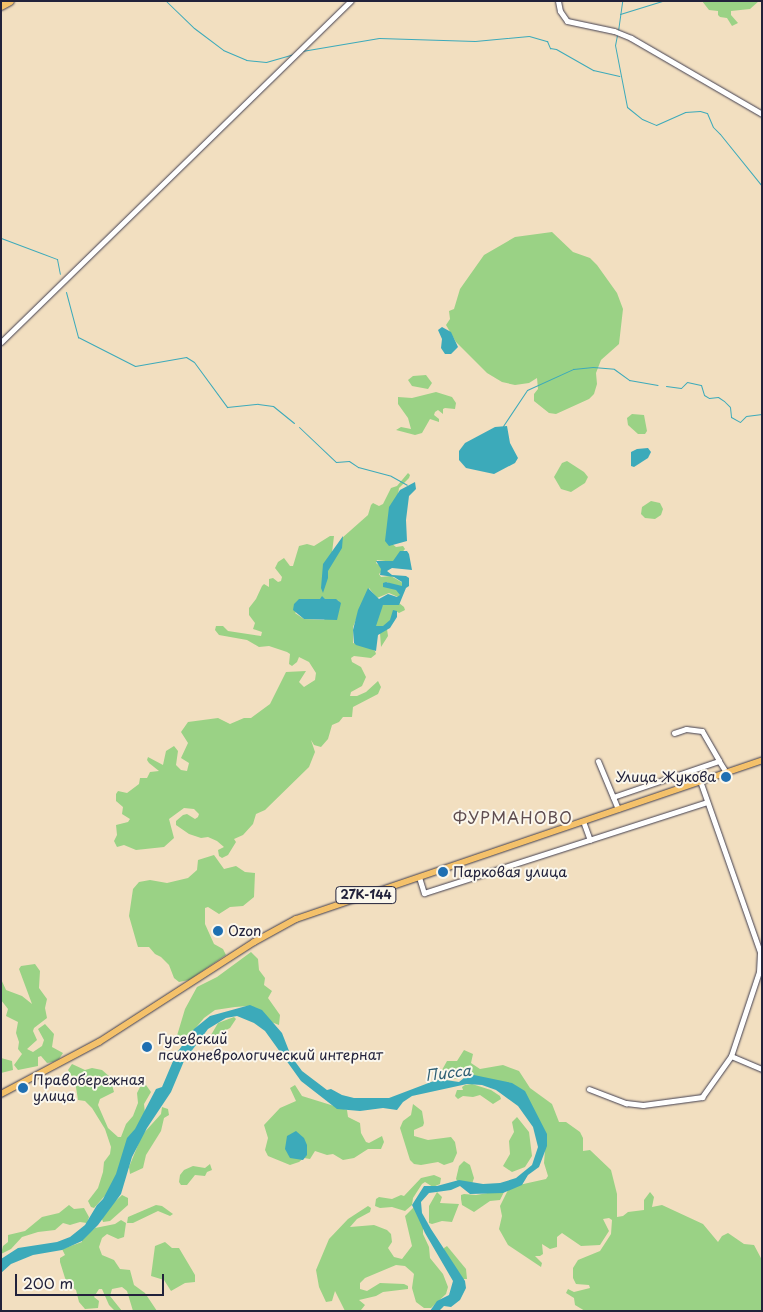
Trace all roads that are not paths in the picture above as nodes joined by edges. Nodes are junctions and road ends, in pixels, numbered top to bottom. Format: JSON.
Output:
{"nodes":[{"id":1,"x":10,"y":1,"type":"edge"},
{"id":2,"x":351,"y":1,"type":"edge"},
{"id":3,"x":558,"y":1,"type":"edge"},
{"id":4,"x":1,"y":6,"type":"edge"},
{"id":5,"x":762,"y":114,"type":"edge"},
{"id":6,"x":1,"y":342,"type":"edge"},
{"id":7,"x":674,"y":733,"type":"dead end"},
{"id":8,"x":762,"y":760,"type":"edge"},
{"id":9,"x":598,"y":761,"type":"dead end"},
{"id":10,"x":719,"y":761,"type":"junction"},
{"id":11,"x":726,"y":772,"type":"junction"},
{"id":12,"x":700,"y":781,"type":"junction"},
{"id":13,"x":613,"y":797,"type":"junction"},
{"id":14,"x":707,"y":802,"type":"junction"},
{"id":15,"x":618,"y":809,"type":"junction"},
{"id":16,"x":583,"y":821,"type":"junction"},
{"id":17,"x":590,"y":840,"type":"junction"},
{"id":18,"x":418,"y":877,"type":"junction"},
{"id":19,"x":730,"y":1056,"type":"junction"},
{"id":20,"x":762,"y":1070,"type":"edge"},
{"id":21,"x":589,"y":1089,"type":"dead end"},
{"id":22,"x":1,"y":1094,"type":"edge"}],
"edges":[{"from":1,"to":4,"type":"highway"},
{"from":2,"to":6,"type":"street"},
{"from":3,"to":5,"type":"street"},
{"from":7,"to":10,"type":"street"},
{"from":8,"to":11,"type":"main road","number":"27К-144"},
{"from":9,"to":13,"type":"street"},
{"from":10,"to":11,"type":"street"},
{"from":10,"to":13,"type":"street"},
{"from":11,"to":12,"type":"main road","number":"27К-144"},
{"from":12,"to":14,"type":"street"},
{"from":12,"to":15,"type":"main road","number":"27К-144"},
{"from":13,"to":15,"type":"street"},
{"from":14,"to":17,"type":"street"},
{"from":14,"to":19,"type":"street"},
{"from":15,"to":16,"type":"main road","number":"27К-144"},
{"from":16,"to":17,"type":"street"},
{"from":16,"to":18,"type":"main road","number":"27К-144"},
{"from":17,"to":18,"type":"street"},
{"from":18,"to":22,"type":"main road","number":"27К-144"},
{"from":19,"to":20,"type":"street"},
{"from":19,"to":21,"type":"street"}]}
